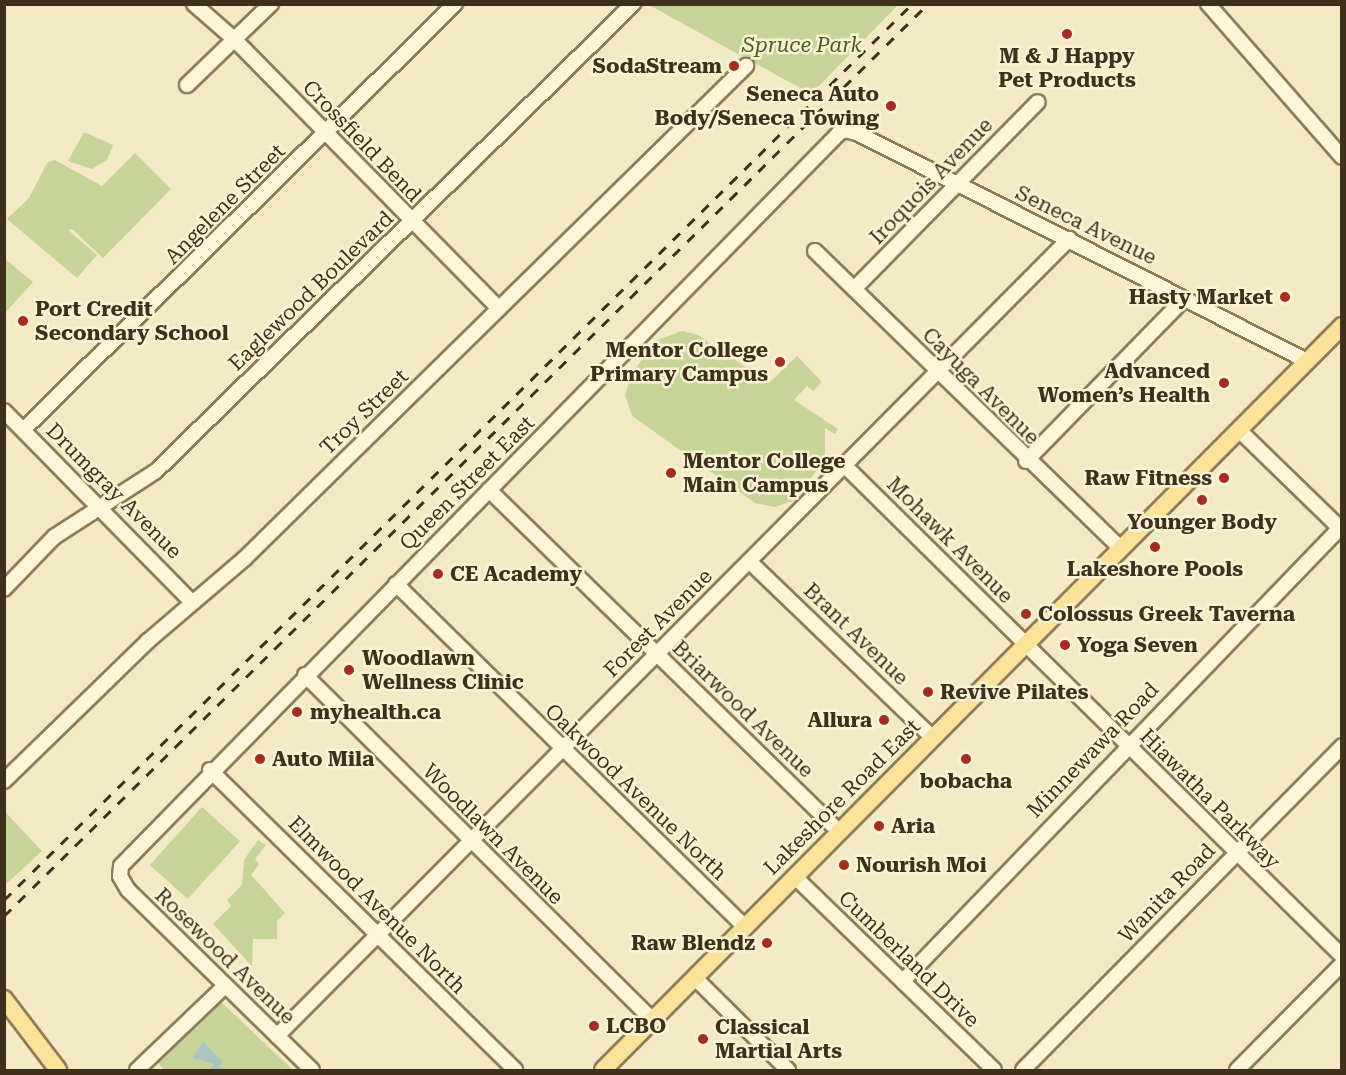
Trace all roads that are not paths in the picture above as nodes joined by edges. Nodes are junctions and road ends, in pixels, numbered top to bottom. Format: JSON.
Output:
{"nodes":[{"id":1,"x":194,"y":4,"type":"edge"},
{"id":2,"x":271,"y":4,"type":"edge"},
{"id":3,"x":455,"y":4,"type":"edge"},
{"id":4,"x":633,"y":4,"type":"edge"},
{"id":5,"x":1208,"y":4,"type":"edge"},
{"id":6,"x":234,"y":39,"type":"junction"},
{"id":7,"x":746,"y":66,"type":"dead end"},
{"id":8,"x":187,"y":85,"type":"dead end"},
{"id":9,"x":1038,"y":102,"type":"dead end"},
{"id":10,"x":844,"y":130,"type":"joint"},
{"id":11,"x":325,"y":133,"type":"junction"},
{"id":12,"x":1341,"y":156,"type":"edge"},
{"id":13,"x":959,"y":184,"type":"junction"},
{"id":14,"x":411,"y":221,"type":"junction"},
{"id":15,"x":1069,"y":239,"type":"junction"},
{"id":16,"x":815,"y":251,"type":"dead end"},
{"id":17,"x":854,"y":289,"type":"junction"},
{"id":18,"x":1185,"y":298,"type":"junction"},
{"id":19,"x":499,"y":309,"type":"junction"},
{"id":20,"x":1341,"y":326,"type":"edge"},
{"id":21,"x":1307,"y":361,"type":"junction"},
{"id":22,"x":937,"y":371,"type":"junction"},
{"id":23,"x":4,"y":411,"type":"edge"},
{"id":24,"x":23,"y":430,"type":"junction"},
{"id":25,"x":1239,"y":430,"type":"junction"},
{"id":26,"x":1026,"y":461,"type":"junction"},
{"id":27,"x":844,"y":465,"type":"junction"},
{"id":28,"x":489,"y":490,"type":"junction"},
{"id":29,"x":100,"y":510,"type":"junction"},
{"id":30,"x":1341,"y":528,"type":"edge"},
{"id":31,"x":1121,"y":549,"type":"junction"},
{"id":32,"x":749,"y":561,"type":"junction"},
{"id":33,"x":396,"y":584,"type":"junction"},
{"id":34,"x":4,"y":589,"type":"edge"},
{"id":35,"x":192,"y":602,"type":"junction"},
{"id":36,"x":1026,"y":644,"type":"junction"},
{"id":37,"x":655,"y":655,"type":"junction"},
{"id":38,"x":305,"y":675,"type":"junction"},
{"id":39,"x":933,"y":738,"type":"junction"},
{"id":40,"x":1126,"y":745,"type":"junction"},
{"id":41,"x":1341,"y":747,"type":"edge"},
{"id":42,"x":562,"y":750,"type":"junction"},
{"id":43,"x":210,"y":770,"type":"junction"},
{"id":44,"x":4,"y":781,"type":"edge"},
{"id":45,"x":840,"y":832,"type":"junction"},
{"id":46,"x":471,"y":843,"type":"junction"},
{"id":47,"x":1235,"y":853,"type":"junction"},
{"id":48,"x":121,"y":866,"type":"joint"},
{"id":49,"x":795,"y":877,"type":"junction"},
{"id":50,"x":745,"y":927,"type":"junction"},
{"id":51,"x":377,"y":935,"type":"junction"},
{"id":52,"x":1341,"y":956,"type":"edge"},
{"id":53,"x":1341,"y":964,"type":"edge"},
{"id":54,"x":695,"y":978,"type":"junction"},
{"id":55,"x":903,"y":981,"type":"junction"},
{"id":56,"x":224,"y":987,"type":"junction"},
{"id":57,"x":4,"y":999,"type":"edge"},
{"id":58,"x":653,"y":1020,"type":"junction"},
{"id":59,"x":277,"y":1036,"type":"junction"},
{"id":60,"x":58,"y":1071,"type":"edge"},
{"id":61,"x":137,"y":1071,"type":"edge"},
{"id":62,"x":312,"y":1071,"type":"edge"},
{"id":63,"x":515,"y":1071,"type":"edge"},
{"id":64,"x":603,"y":1071,"type":"edge"},
{"id":65,"x":788,"y":1071,"type":"edge"},
{"id":66,"x":994,"y":1071,"type":"edge"},
{"id":67,"x":1023,"y":1071,"type":"edge"},
{"id":68,"x":1237,"y":1071,"type":"edge"}],
"edges":[{"from":1,"to":6,"type":"street","name":"Crossfield Bend"},
{"from":2,"to":6,"type":"street"},
{"from":3,"to":11,"type":"street","name":"Angelene Street"},
{"from":4,"to":14,"type":"street","name":"Eaglewood Boulevard"},
{"from":5,"to":12,"type":"street"},
{"from":6,"to":8,"type":"street"},
{"from":6,"to":11,"type":"street","name":"Crossfield Bend"},
{"from":7,"to":19,"type":"street","name":"Troy Street"},
{"from":9,"to":13,"type":"street","name":"Iroquois Avenue"},
{"from":10,"to":13,"type":"street","name":"Seneca Avenue"},
{"from":10,"to":28,"type":"street","name":"Queen Street East"},
{"from":11,"to":14,"type":"street","name":"Crossfield Bend"},
{"from":11,"to":24,"type":"street","name":"Angelene Street"},
{"from":13,"to":15,"type":"street","name":"Seneca Avenue"},
{"from":13,"to":17,"type":"street","name":"Iroquois Avenue"},
{"from":14,"to":19,"type":"street","name":"Crossfield Bend"},
{"from":14,"to":29,"type":"street","name":"Eaglewood Boulevard"},
{"from":15,"to":18,"type":"street","name":"Seneca Avenue"},
{"from":15,"to":22,"type":"street","name":"Forest Avenue"},
{"from":16,"to":17,"type":"street","name":"Cayuga Avenue"},
{"from":17,"to":22,"type":"street","name":"Cayuga Avenue"},
{"from":18,"to":21,"type":"street","name":"Seneca Avenue"},
{"from":18,"to":26,"type":"street"},
{"from":19,"to":35,"type":"street","name":"Troy Street"},
{"from":20,"to":21,"type":"main road","name":"Lakeshore Road East"},
{"from":21,"to":25,"type":"main road","name":"Lakeshore Road East"},
{"from":22,"to":26,"type":"street","name":"Cayuga Avenue"},
{"from":22,"to":27,"type":"street","name":"Forest Avenue"},
{"from":23,"to":24,"type":"street","name":"Drumgray Avenue"},
{"from":24,"to":29,"type":"street","name":"Drumgray Avenue"},
{"from":25,"to":30,"type":"street"},
{"from":25,"to":31,"type":"main road","name":"Lakeshore Road East"},
{"from":26,"to":31,"type":"street","name":"Cayuga Avenue"},
{"from":27,"to":32,"type":"street","name":"Forest Avenue"},
{"from":27,"to":36,"type":"street","name":"Mohawk Avenue"},
{"from":28,"to":33,"type":"street","name":"Queen Street East"},
{"from":28,"to":37,"type":"street","name":"Briarwood Avenue"},
{"from":29,"to":34,"type":"street","name":"Eaglewood Boulevard"},
{"from":29,"to":35,"type":"street","name":"Drumgray Avenue"},
{"from":30,"to":40,"type":"street","name":"Minnewawa Road"},
{"from":31,"to":36,"type":"main road","name":"Lakeshore Road East"},
{"from":32,"to":37,"type":"street","name":"Forest Avenue"},
{"from":32,"to":39,"type":"street","name":"Brant Avenue"},
{"from":33,"to":38,"type":"street","name":"Queen Street East"},
{"from":33,"to":42,"type":"street","name":"Oakwood Avenue North"},
{"from":35,"to":44,"type":"street","name":"Troy Street"},
{"from":36,"to":39,"type":"main road","name":"Lakeshore Road East"},
{"from":36,"to":40,"type":"street","name":"Hiawatha Parkway"},
{"from":37,"to":42,"type":"street","name":"Forest Avenue"},
{"from":37,"to":45,"type":"street","name":"Briarwood Avenue"},
{"from":38,"to":43,"type":"street","name":"Queen Street East"},
{"from":38,"to":46,"type":"street","name":"Woodlawn Avenue"},
{"from":39,"to":45,"type":"main road","name":"Lakeshore Road East"},
{"from":40,"to":47,"type":"street","name":"Hiawatha Parkway"},
{"from":40,"to":55,"type":"street","name":"Minnewawa Road"},
{"from":41,"to":47,"type":"street","name":"Wanita Road"},
{"from":42,"to":46,"type":"street","name":"Forest Avenue"},
{"from":42,"to":50,"type":"street","name":"Oakwood Avenue North"},
{"from":43,"to":48,"type":"street","name":"Queen Street East"},
{"from":43,"to":51,"type":"street","name":"Elmwood Avenue North"},
{"from":45,"to":49,"type":"main road","name":"Lakeshore Road East"},
{"from":46,"to":51,"type":"street","name":"Forest Avenue"},
{"from":46,"to":58,"type":"street","name":"Woodlawn Avenue"},
{"from":47,"to":52,"type":"street","name":"Hiawatha Parkway"},
{"from":47,"to":67,"type":"street","name":"Wanita Road"},
{"from":48,"to":56,"type":"street","name":"Rosewood Avenue"},
{"from":49,"to":50,"type":"main road","name":"Lakeshore Road East"},
{"from":49,"to":55,"type":"street","name":"Cumberland Drive"},
{"from":50,"to":54,"type":"main road","name":"Lakeshore Road East"},
{"from":51,"to":59,"type":"street","name":"Forest Avenue"},
{"from":51,"to":63,"type":"street","name":"Elmwood Avenue North"},
{"from":53,"to":68,"type":"street"},
{"from":54,"to":58,"type":"main road","name":"Lakeshore Road East"},
{"from":54,"to":65,"type":"street"},
{"from":55,"to":66,"type":"street","name":"Cumberland Drive"},
{"from":56,"to":59,"type":"street","name":"Rosewood Avenue"},
{"from":56,"to":61,"type":"street"},
{"from":57,"to":60,"type":"main road"},
{"from":58,"to":64,"type":"main road","name":"Lakeshore Road East"},
{"from":59,"to":62,"type":"street","name":"Rosewood Avenue"}]}
